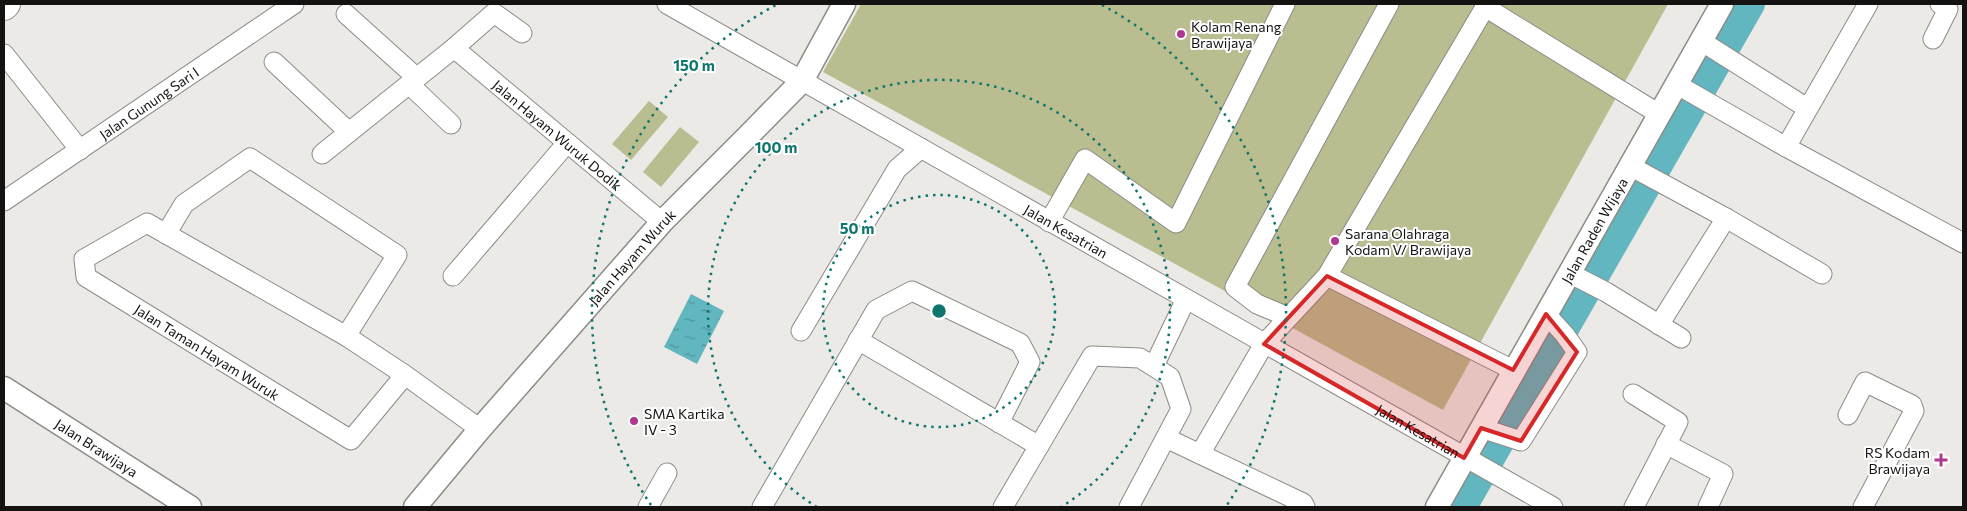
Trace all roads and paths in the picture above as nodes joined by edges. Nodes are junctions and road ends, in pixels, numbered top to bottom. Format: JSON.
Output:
{"nodes":[{"id":1,"x":294,"y":4,"type":"edge"},
{"id":2,"x":667,"y":4,"type":"edge"},
{"id":3,"x":844,"y":4,"type":"edge"},
{"id":4,"x":1285,"y":4,"type":"edge"},
{"id":5,"x":1389,"y":4,"type":"edge"},
{"id":6,"x":1722,"y":4,"type":"edge"},
{"id":7,"x":1868,"y":4,"type":"edge"},
{"id":8,"x":1940,"y":4,"type":"edge"},
{"id":9,"x":1486,"y":6,"type":"edge"},
{"id":10,"x":346,"y":14,"type":"dead end"},
{"id":11,"x":522,"y":32,"type":"dead end"},
{"id":12,"x":1933,"y":39,"type":"dead end"},
{"id":13,"x":1707,"y":45,"type":"junction"},
{"id":14,"x":454,"y":48,"type":"junction"},
{"id":15,"x":4,"y":54,"type":"edge"},
{"id":16,"x":274,"y":62,"type":"dead end"},
{"id":17,"x":802,"y":80,"type":"junction"},
{"id":18,"x":413,"y":81,"type":"junction"},
{"id":19,"x":1683,"y":88,"type":"junction"},
{"id":20,"x":1808,"y":108,"type":"junction"},
{"id":21,"x":1659,"y":114,"type":"junction"},
{"id":22,"x":451,"y":124,"type":"dead end"},
{"id":23,"x":349,"y":132,"type":"junction"},
{"id":24,"x":567,"y":143,"type":"junction"},
{"id":25,"x":1786,"y":147,"type":"junction"},
{"id":26,"x":921,"y":148,"type":"junction"},
{"id":27,"x":80,"y":150,"type":"junction"},
{"id":28,"x":322,"y":154,"type":"dead end"},
{"id":29,"x":1638,"y":170,"type":"junction"},
{"id":30,"x":4,"y":201,"type":"edge"},
{"id":31,"x":1726,"y":218,"type":"junction"},
{"id":32,"x":662,"y":222,"type":"junction"},
{"id":33,"x":1049,"y":222,"type":"junction"},
{"id":34,"x":166,"y":234,"type":"junction"},
{"id":35,"x":1963,"y":243,"type":"edge"},
{"id":36,"x":1822,"y":274,"type":"dead end"},
{"id":37,"x":453,"y":276,"type":"dead end"},
{"id":38,"x":1327,"y":276,"type":"junction"},
{"id":39,"x":1577,"y":277,"type":"junction"},
{"id":40,"x":1186,"y":299,"type":"junction"},
{"id":41,"x":1288,"y":317,"type":"junction"},
{"id":42,"x":1555,"y":324,"type":"junction"},
{"id":43,"x":1659,"y":325,"type":"junction"},
{"id":44,"x":801,"y":331,"type":"dead end"},
{"id":45,"x":346,"y":336,"type":"junction"},
{"id":46,"x":1681,"y":338,"type":"dead end"},
{"id":47,"x":858,"y":340,"type":"junction"},
{"id":48,"x":1264,"y":344,"type":"junction"},
{"id":49,"x":1154,"y":366,"type":"junction"},
{"id":50,"x":1513,"y":370,"type":"junction"},
{"id":51,"x":406,"y":375,"type":"junction"},
{"id":52,"x":4,"y":388,"type":"edge"},
{"id":53,"x":1633,"y":394,"type":"dead end"},
{"id":54,"x":1848,"y":415,"type":"dead end"},
{"id":55,"x":999,"y":423,"type":"junction"},
{"id":56,"x":480,"y":429,"type":"junction"},
{"id":57,"x":1496,"y":433,"type":"junction"},
{"id":58,"x":1166,"y":438,"type":"junction"},
{"id":59,"x":1666,"y":444,"type":"junction"},
{"id":60,"x":1039,"y":446,"type":"junction"},
{"id":61,"x":1200,"y":454,"type":"junction"},
{"id":62,"x":1473,"y":463,"type":"junction"},
{"id":63,"x":668,"y":473,"type":"dead end"},
{"id":64,"x":190,"y":507,"type":"edge"},
{"id":65,"x":415,"y":507,"type":"edge"},
{"id":66,"x":648,"y":507,"type":"edge"},
{"id":67,"x":762,"y":507,"type":"edge"},
{"id":68,"x":1003,"y":507,"type":"edge"},
{"id":69,"x":1129,"y":507,"type":"edge"},
{"id":70,"x":1306,"y":507,"type":"edge"},
{"id":71,"x":1437,"y":507,"type":"edge"},
{"id":72,"x":1553,"y":507,"type":"edge"},
{"id":73,"x":1634,"y":507,"type":"edge"},
{"id":74,"x":1708,"y":507,"type":"edge"},
{"id":75,"x":1863,"y":507,"type":"edge"}],
"edges":[{"from":1,"to":27,"type":"street","name":"Jalan Gunung Sari I"},
{"from":2,"to":17,"type":"street","name":"Jalan Kesatrian"},
{"from":3,"to":17,"type":"street","name":"Jalan Hayam Wuruk"},
{"from":4,"to":33,"type":"street"},
{"from":5,"to":41,"type":"street"},
{"from":6,"to":13,"type":"street","name":"Jalan Raden Wijaya"},
{"from":7,"to":20,"type":"street"},
{"from":8,"to":12,"type":"street"},
{"from":9,"to":21,"type":"street"},
{"from":9,"to":38,"type":"street"},
{"from":10,"to":18,"type":"street"},
{"from":11,"to":14,"type":"street"},
{"from":13,"to":19,"type":"street","name":"Jalan Raden Wijaya"},
{"from":13,"to":20,"type":"street"},
{"from":14,"to":18,"type":"street"},
{"from":14,"to":24,"type":"street","name":"Jalan Hayam Wuruk Dodik"},
{"from":15,"to":27,"type":"street"},
{"from":16,"to":23,"type":"street"},
{"from":17,"to":26,"type":"street","name":"Jalan Kesatrian"},
{"from":17,"to":32,"type":"street","name":"Jalan Hayam Wuruk"},
{"from":18,"to":22,"type":"street"},
{"from":18,"to":23,"type":"street"},
{"from":19,"to":21,"type":"street","name":"Jalan Raden Wijaya"},
{"from":19,"to":25,"type":"street"},
{"from":20,"to":25,"type":"street"},
{"from":21,"to":29,"type":"street","name":"Jalan Raden Wijaya"},
{"from":23,"to":28,"type":"street"},
{"from":24,"to":32,"type":"street","name":"Jalan Hayam Wuruk Dodik"},
{"from":24,"to":37,"type":"street"},
{"from":25,"to":35,"type":"street"},
{"from":26,"to":33,"type":"street","name":"Jalan Kesatrian"},
{"from":26,"to":44,"type":"street"},
{"from":27,"to":30,"type":"street","name":"Jalan Gunung Sari I"},
{"from":29,"to":31,"type":"street"},
{"from":29,"to":39,"type":"street","name":"Jalan Raden Wijaya"},
{"from":31,"to":36,"type":"street"},
{"from":31,"to":43,"type":"street"},
{"from":32,"to":56,"type":"street","name":"Jalan Hayam Wuruk"},
{"from":33,"to":40,"type":"street","name":"Jalan Kesatrian"},
{"from":34,"to":45,"type":"street","name":"Jalan Taman Hayam Wuruk"},
{"from":34,"to":45,"type":"street"},
{"from":34,"to":51,"type":"street","name":"Jalan Taman Hayam Wuruk"},
{"from":38,"to":41,"type":"street"},
{"from":38,"to":50,"type":"street"},
{"from":39,"to":42,"type":"street","name":"Jalan Raden Wijaya"},
{"from":39,"to":43,"type":"street"},
{"from":40,"to":48,"type":"street","name":"Jalan Kesatrian"},
{"from":40,"to":49,"type":"street"},
{"from":41,"to":48,"type":"street"},
{"from":42,"to":50,"type":"street","name":"Jalan Raden Wijaya"},
{"from":42,"to":57,"type":"street"},
{"from":43,"to":46,"type":"street"},
{"from":45,"to":51,"type":"street","name":"Jalan Taman Hayam Wuruk"},
{"from":47,"to":55,"type":"street"},
{"from":47,"to":55,"type":"street"},
{"from":47,"to":67,"type":"street"},
{"from":48,"to":61,"type":"street"},
{"from":48,"to":62,"type":"street","name":"Jalan Kesatrian"},
{"from":49,"to":58,"type":"street"},
{"from":49,"to":60,"type":"street"},
{"from":50,"to":57,"type":"street","name":"Jalan Raden Wijaya"},
{"from":51,"to":56,"type":"street","name":"Jalan Taman Hayam Wuruk"},
{"from":52,"to":64,"type":"street","name":"Jalan Brawijaya"},
{"from":53,"to":59,"type":"street"},
{"from":54,"to":75,"type":"street"},
{"from":55,"to":60,"type":"street"},
{"from":56,"to":65,"type":"street","name":"Jalan Hayam Wuruk"},
{"from":57,"to":62,"type":"street","name":"Jalan Raden Wijaya"},
{"from":58,"to":61,"type":"street"},
{"from":58,"to":69,"type":"street"},
{"from":59,"to":73,"type":"street"},
{"from":59,"to":74,"type":"street"},
{"from":60,"to":68,"type":"street"},
{"from":61,"to":70,"type":"street"},
{"from":62,"to":71,"type":"street","name":"Jalan Raden Wijaya"},
{"from":62,"to":72,"type":"street","name":"Jalan Kesatrian"},
{"from":63,"to":66,"type":"street"}]}
